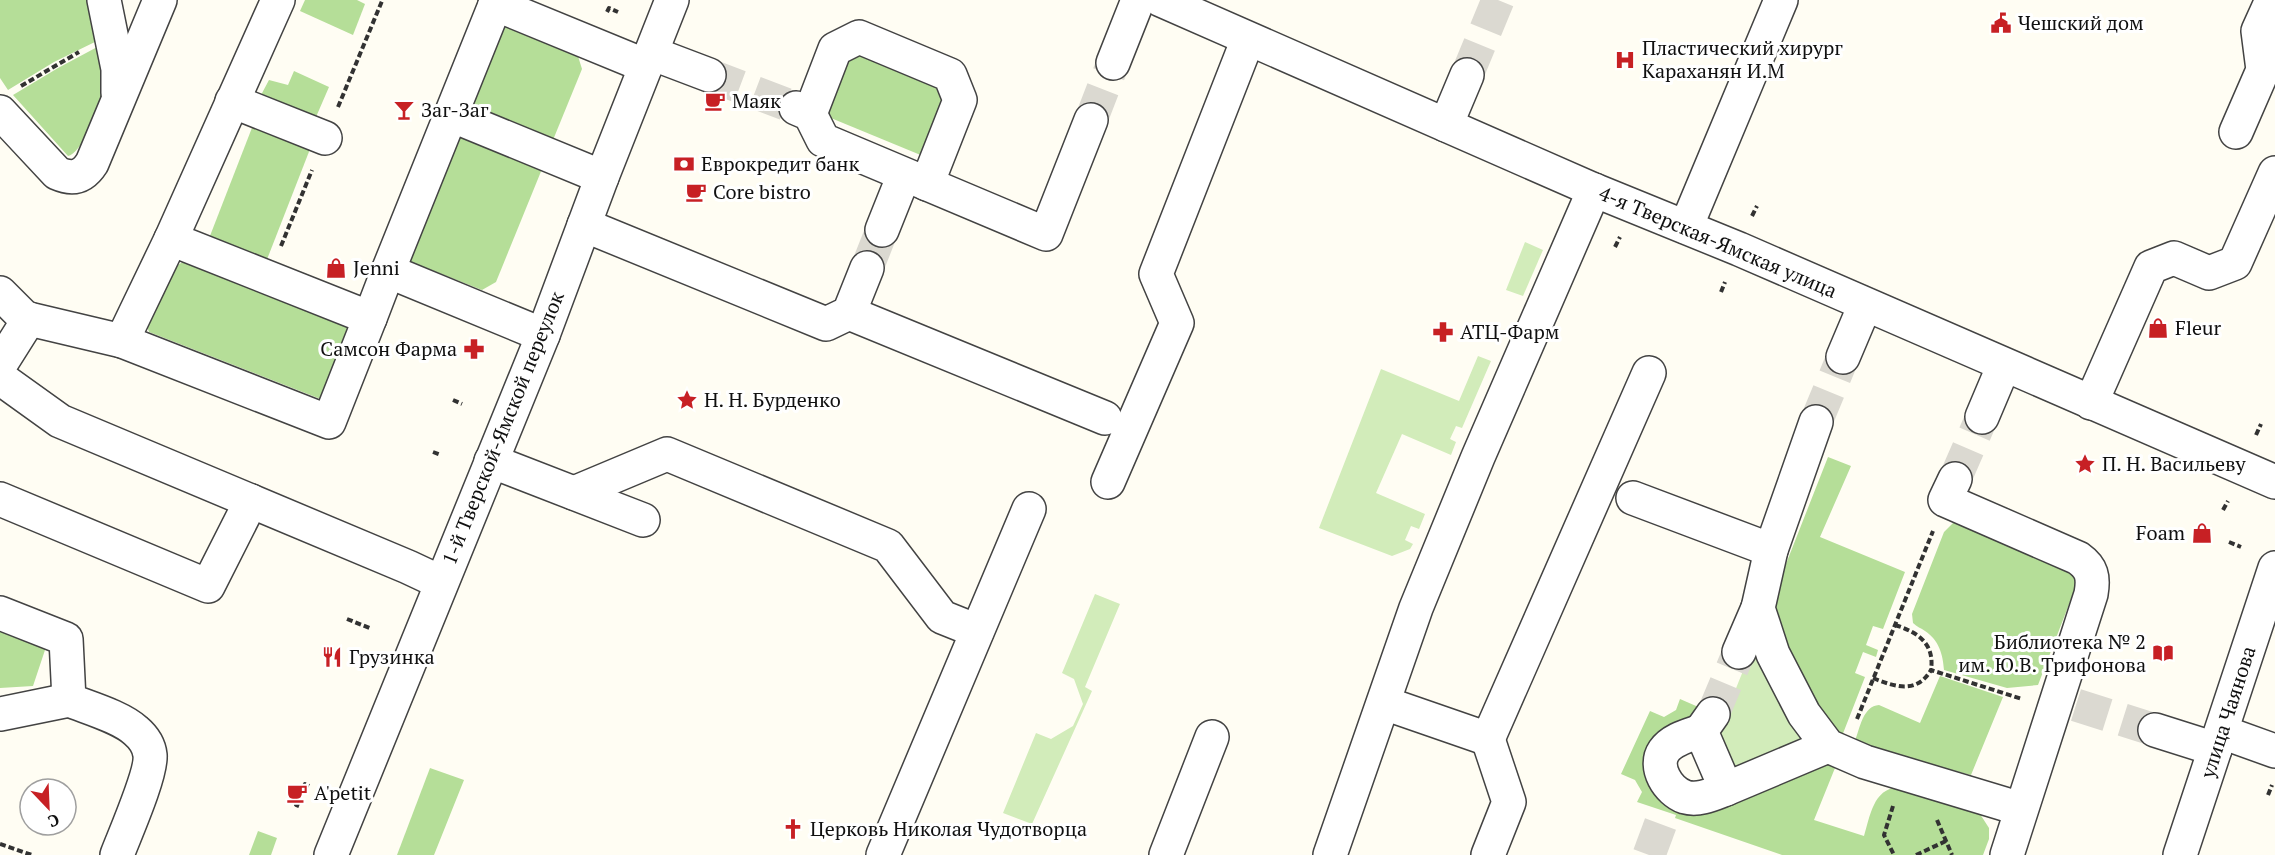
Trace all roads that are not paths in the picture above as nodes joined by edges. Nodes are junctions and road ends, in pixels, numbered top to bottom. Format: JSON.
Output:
{"nodes":[{"id":1,"x":278,"y":0,"type":"edge"},
{"id":2,"x":672,"y":0,"type":"edge"},
{"id":3,"x":1138,"y":0,"type":"edge"},
{"id":4,"x":1161,"y":0,"type":"edge"},
{"id":5,"x":1781,"y":0,"type":"edge"},
{"id":6,"x":2272,"y":0,"type":"edge"},
{"id":7,"x":496,"y":2,"type":"edge"},
{"id":8,"x":155,"y":12,"type":"edge"},
{"id":9,"x":107,"y":15,"type":"edge"},
{"id":10,"x":1248,"y":39,"type":"junction"},
{"id":11,"x":648,"y":59,"type":"junction"},
{"id":12,"x":1113,"y":63,"type":"tunnel mouth"},
{"id":13,"x":709,"y":75,"type":"tunnel mouth"},
{"id":14,"x":1467,"y":75,"type":"tunnel mouth"},
{"id":15,"x":9,"y":100,"type":"edge"},
{"id":16,"x":232,"y":101,"type":"junction"},
{"id":17,"x":451,"y":115,"type":"junction"},
{"id":18,"x":112,"y":116,"type":"junction"},
{"id":19,"x":1091,"y":120,"type":"tunnel mouth"},
{"id":20,"x":1446,"y":125,"type":"junction"},
{"id":21,"x":2236,"y":132,"type":"dead end"},
{"id":22,"x":326,"y":138,"type":"dead end"},
{"id":23,"x":2275,"y":173,"type":"edge"},
{"id":24,"x":602,"y":177,"type":"junction"},
{"id":25,"x":916,"y":179,"type":"junction"},
{"id":26,"x":1594,"y":190,"type":"junction"},
{"id":27,"x":584,"y":225,"type":"junction"},
{"id":28,"x":1686,"y":227,"type":"junction"},
{"id":29,"x":882,"y":230,"type":"tunnel mouth"},
{"id":30,"x":171,"y":239,"type":"junction"},
{"id":31,"x":867,"y":268,"type":"tunnel mouth"},
{"id":32,"x":388,"y":271,"type":"junction"},
{"id":33,"x":0,"y":293,"type":"edge"},
{"id":34,"x":1865,"y":305,"type":"junction"},
{"id":35,"x":849,"y":313,"type":"junction"},
{"id":36,"x":370,"y":318,"type":"junction"},
{"id":37,"x":30,"y":319,"type":"junction"},
{"id":38,"x":543,"y":335,"type":"junction"},
{"id":39,"x":122,"y":341,"type":"junction"},
{"id":40,"x":1843,"y":357,"type":"tunnel mouth"},
{"id":41,"x":0,"y":365,"type":"edge"},
{"id":42,"x":2004,"y":365,"type":"junction"},
{"id":43,"x":1649,"y":373,"type":"dead end"},
{"id":44,"x":0,"y":378,"type":"edge"},
{"id":45,"x":2091,"y":403,"type":"junction"},
{"id":46,"x":1982,"y":417,"type":"tunnel mouth"},
{"id":47,"x":1106,"y":418,"type":"dead end"},
{"id":48,"x":1816,"y":422,"type":"tunnel mouth"},
{"id":49,"x":491,"y":460,"type":"junction"},
{"id":50,"x":1108,"y":482,"type":"dead end"},
{"id":51,"x":2275,"y":482,"type":"edge"},
{"id":52,"x":1950,"y":490,"type":"road end"},
{"id":53,"x":573,"y":493,"type":"junction"},
{"id":54,"x":1633,"y":498,"type":"dead end"},
{"id":55,"x":0,"y":499,"type":"edge"},
{"id":56,"x":251,"y":501,"type":"junction"},
{"id":57,"x":1029,"y":509,"type":"dead end"},
{"id":58,"x":643,"y":520,"type":"dead end"},
{"id":59,"x":1771,"y":550,"type":"junction"},
{"id":60,"x":2275,"y":568,"type":"edge"},
{"id":61,"x":440,"y":582,"type":"junction"},
{"id":62,"x":1758,"y":608,"type":"junction"},
{"id":63,"x":0,"y":613,"type":"edge"},
{"id":64,"x":977,"y":631,"type":"junction"},
{"id":65,"x":1739,"y":652,"type":"tunnel mouth"},
{"id":66,"x":69,"y":700,"type":"junction"},
{"id":67,"x":1384,"y":703,"type":"junction"},
{"id":68,"x":0,"y":714,"type":"edge"},
{"id":69,"x":2155,"y":730,"type":"tunnel mouth"},
{"id":70,"x":1212,"y":736,"type":"dead end"},
{"id":71,"x":1488,"y":739,"type":"junction"},
{"id":72,"x":2218,"y":740,"type":"junction"},
{"id":73,"x":1836,"y":749,"type":"junction"},
{"id":74,"x":2275,"y":751,"type":"edge"},
{"id":75,"x":1726,"y":789,"type":"junction"},
{"id":76,"x":2021,"y":808,"type":"junction"},
{"id":77,"x":117,"y":855,"type":"edge"},
{"id":78,"x":331,"y":855,"type":"edge"},
{"id":79,"x":883,"y":855,"type":"edge"},
{"id":80,"x":1166,"y":855,"type":"edge"},
{"id":81,"x":1330,"y":855,"type":"edge"},
{"id":82,"x":1488,"y":855,"type":"edge"},
{"id":83,"x":2007,"y":855,"type":"edge"},
{"id":84,"x":2180,"y":855,"type":"edge"}],
"edges":[{"from":1,"to":16,"type":"street"},
{"from":2,"to":11,"type":"street","name":"1-й Тверской-Ямской переулок"},
{"from":3,"to":12,"type":"street"},
{"from":4,"to":10,"type":"street","name":"4-я Тверская-Ямская улица"},
{"from":5,"to":28,"type":"street"},
{"from":6,"to":21,"type":"street"},
{"from":7,"to":11,"type":"street"},
{"from":7,"to":17,"type":"street"},
{"from":8,"to":9,"type":"street"},
{"from":8,"to":18,"type":"street"},
{"from":9,"to":18,"type":"street"},
{"from":10,"to":20,"type":"street","name":"4-я Тверская-Ямская улица"},
{"from":10,"to":50,"type":"street"},
{"from":11,"to":13,"type":"street"},
{"from":11,"to":24,"type":"street","name":"1-й Тверской-Ямской переулок"},
{"from":14,"to":20,"type":"street"},
{"from":15,"to":18,"type":"street"},
{"from":16,"to":22,"type":"street"},
{"from":16,"to":30,"type":"street"},
{"from":17,"to":24,"type":"street"},
{"from":17,"to":32,"type":"street"},
{"from":19,"to":25,"type":"street"},
{"from":20,"to":26,"type":"street","name":"4-я Тверская-Ямская улица"},
{"from":23,"to":45,"type":"street"},
{"from":24,"to":27,"type":"street","name":"1-й Тверской-Ямской переулок"},
{"from":25,"to":25,"type":"street"},
{"from":25,"to":29,"type":"street"},
{"from":26,"to":28,"type":"street","name":"4-я Тверская-Ямская улица"},
{"from":26,"to":67,"type":"street"},
{"from":27,"to":35,"type":"street"},
{"from":27,"to":38,"type":"street","name":"1-й Тверской-Ямской переулок"},
{"from":28,"to":34,"type":"street","name":"4-я Тверская-Ямская улица"},
{"from":30,"to":36,"type":"street"},
{"from":30,"to":39,"type":"street"},
{"from":31,"to":35,"type":"street"},
{"from":32,"to":36,"type":"street"},
{"from":32,"to":38,"type":"street"},
{"from":33,"to":37,"type":"street"},
{"from":34,"to":40,"type":"street"},
{"from":34,"to":42,"type":"street","name":"4-я Тверская-Ямская улица"},
{"from":35,"to":47,"type":"street"},
{"from":36,"to":39,"type":"street"},
{"from":37,"to":39,"type":"street"},
{"from":37,"to":41,"type":"street"},
{"from":38,"to":49,"type":"street","name":"1-й Тверской-Ямской переулок"},
{"from":42,"to":45,"type":"street","name":"4-я Тверская-Ямская улица"},
{"from":42,"to":46,"type":"street"},
{"from":43,"to":71,"type":"street"},
{"from":44,"to":56,"type":"street"},
{"from":45,"to":51,"type":"street","name":"4-я Тверская-Ямская улица"},
{"from":48,"to":59,"type":"street"},
{"from":49,"to":53,"type":"street"},
{"from":49,"to":61,"type":"street","name":"1-й Тверской-Ямской переулок"},
{"from":52,"to":76,"type":"street"},
{"from":53,"to":58,"type":"street"},
{"from":53,"to":64,"type":"street"},
{"from":54,"to":59,"type":"street"},
{"from":55,"to":56,"type":"street"},
{"from":56,"to":61,"type":"street"},
{"from":57,"to":64,"type":"street"},
{"from":59,"to":62,"type":"street"},
{"from":60,"to":72,"type":"street","name":"улица Чаянова"},
{"from":61,"to":78,"type":"street","name":"1-й Тверской-Ямской переулок"},
{"from":62,"to":65,"type":"street"},
{"from":62,"to":73,"type":"street"},
{"from":63,"to":66,"type":"street"},
{"from":64,"to":79,"type":"street"},
{"from":66,"to":68,"type":"street"},
{"from":66,"to":77,"type":"street"},
{"from":67,"to":71,"type":"street"},
{"from":67,"to":81,"type":"street"},
{"from":69,"to":72,"type":"street"},
{"from":70,"to":80,"type":"street"},
{"from":71,"to":82,"type":"street"},
{"from":72,"to":74,"type":"street"},
{"from":72,"to":84,"type":"street","name":"улица Чаянова"},
{"from":73,"to":75,"type":"street"},
{"from":73,"to":76,"type":"street"},
{"from":75,"to":75,"type":"street"},
{"from":76,"to":83,"type":"street"}]}
